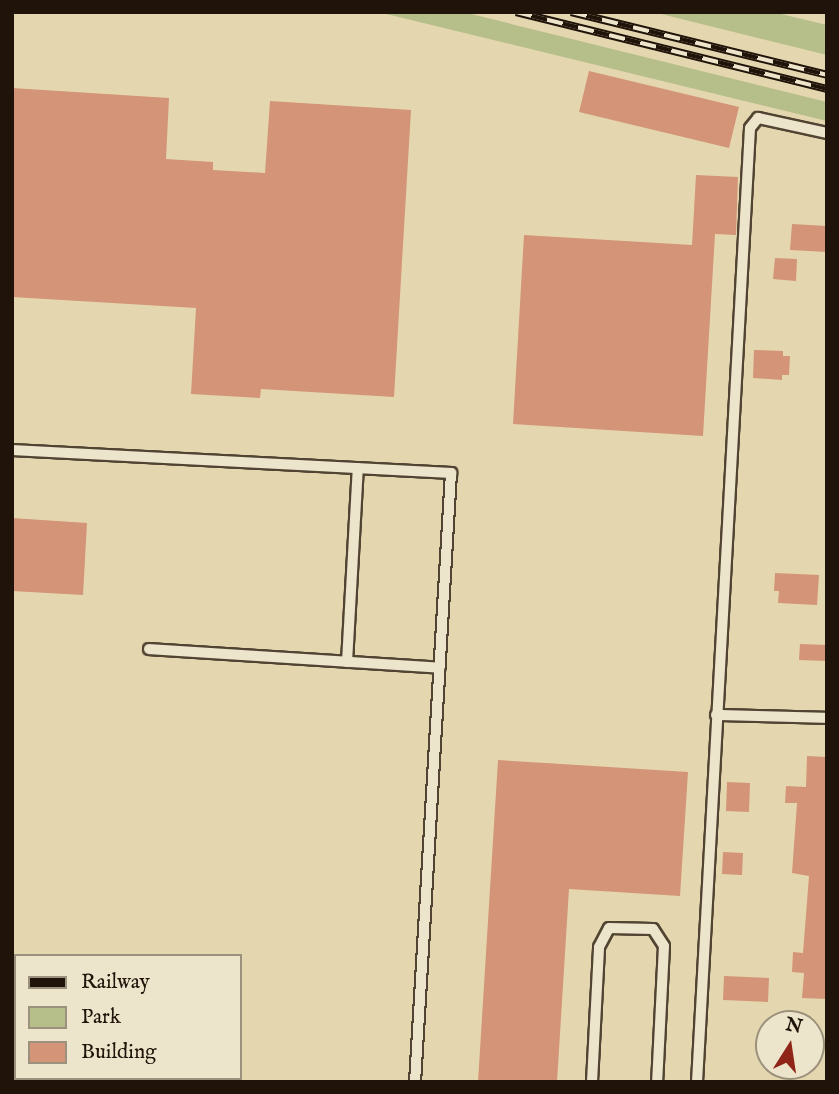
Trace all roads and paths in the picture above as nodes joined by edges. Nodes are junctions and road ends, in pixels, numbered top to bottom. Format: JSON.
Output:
{"nodes":[{"id":1,"x":827,"y":133,"type":"edge"},
{"id":2,"x":12,"y":450,"type":"edge"},
{"id":3,"x":358,"y":468,"type":"junction"},
{"id":4,"x":149,"y":649,"type":"dead end"},
{"id":5,"x":347,"y":662,"type":"junction"},
{"id":6,"x":439,"y":668,"type":"junction"},
{"id":7,"x":716,"y":715,"type":"junction"},
{"id":8,"x":827,"y":718,"type":"edge"},
{"id":9,"x":415,"y":1082,"type":"edge"},
{"id":10,"x":592,"y":1082,"type":"edge"},
{"id":11,"x":657,"y":1082,"type":"edge"},
{"id":12,"x":697,"y":1082,"type":"edge"}],
"edges":[{"from":1,"to":7,"type":"lane"},
{"from":2,"to":3,"type":"lane"},
{"from":3,"to":5,"type":"lane"},
{"from":3,"to":6,"type":"lane"},
{"from":4,"to":5,"type":"lane"},
{"from":5,"to":6,"type":"lane"},
{"from":6,"to":9,"type":"lane"},
{"from":7,"to":8,"type":"lane"},
{"from":7,"to":12,"type":"lane"},
{"from":10,"to":11,"type":"lane"}]}
